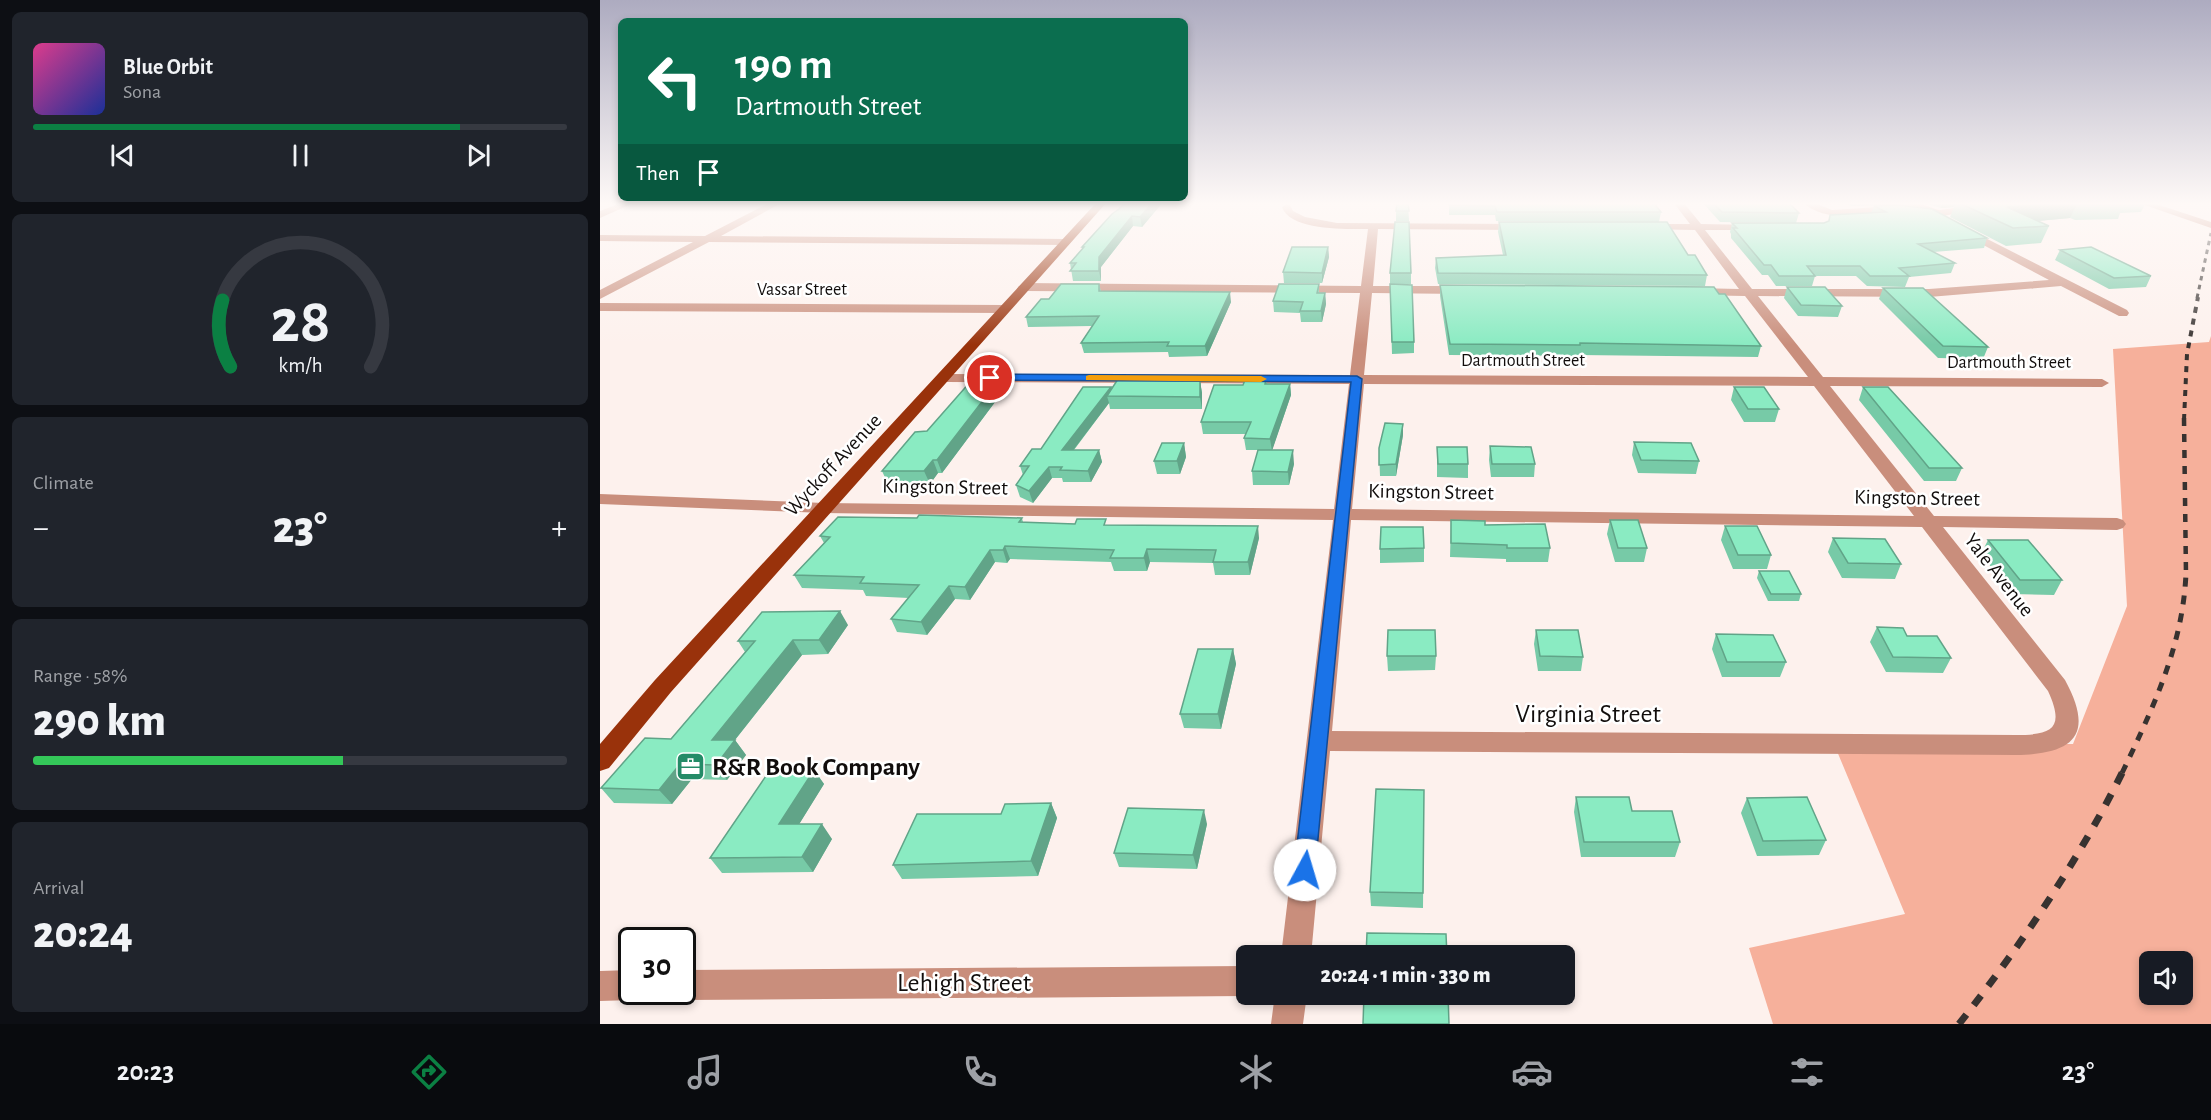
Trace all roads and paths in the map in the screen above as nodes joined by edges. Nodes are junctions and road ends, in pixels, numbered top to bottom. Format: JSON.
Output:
{"nodes":[{"id":1,"x":688,"y":250,"type":"edge"},
{"id":2,"x":1058,"y":250,"type":"edge"},
{"id":3,"x":1370,"y":250,"type":"edge"},
{"id":4,"x":1716,"y":250,"type":"edge"},
{"id":5,"x":1997,"y":250,"type":"edge"},
{"id":6,"x":2062,"y":282,"type":"junction"},
{"id":7,"x":1024,"y":287,"type":"junction"},
{"id":8,"x":1366,"y":289,"type":"junction"},
{"id":9,"x":1474,"y":290,"type":"edge"},
{"id":10,"x":1677,"y":291,"type":"edge"},
{"id":11,"x":1748,"y":292,"type":"junction"},
{"id":12,"x":600,"y":296,"type":"edge"},
{"id":13,"x":600,"y":308,"type":"edge"},
{"id":14,"x":1004,"y":309,"type":"junction"},
{"id":15,"x":2123,"y":313,"type":"dead end"},
{"id":16,"x":944,"y":378,"type":"junction"},
{"id":17,"x":1357,"y":379,"type":"junction"},
{"id":18,"x":1819,"y":382,"type":"junction"},
{"id":19,"x":2102,"y":383,"type":"dead end"},
{"id":20,"x":600,"y":499,"type":"edge"},
{"id":21,"x":824,"y":508,"type":"junction"},
{"id":22,"x":1342,"y":514,"type":"junction"},
{"id":23,"x":1927,"y":520,"type":"junction"},
{"id":24,"x":2117,"y":524,"type":"dead end"},
{"id":25,"x":1319,"y":741,"type":"junction"},
{"id":26,"x":1857,"y":743,"type":"joint"},
{"id":27,"x":600,"y":761,"type":"edge"},
{"id":28,"x":1297,"y":945,"type":"edge"},
{"id":29,"x":1236,"y":981,"type":"edge"},
{"id":30,"x":618,"y":985,"type":"edge"},
{"id":31,"x":696,"y":985,"type":"edge"},
{"id":32,"x":600,"y":986,"type":"edge"},
{"id":33,"x":1290,"y":1005,"type":"edge"},
{"id":34,"x":1287,"y":1024,"type":"edge"}],
"edges":[{"from":1,"to":12,"type":"street"},
{"from":2,"to":7,"type":"main road","name":"Wyckoff Avenue"},
{"from":3,"to":8,"type":"street"},
{"from":4,"to":11,"type":"street","name":"Yale Avenue"},
{"from":5,"to":6,"type":"street"},
{"from":6,"to":11,"type":"street"},
{"from":6,"to":15,"type":"street"},
{"from":7,"to":8,"type":"street"},
{"from":7,"to":14,"type":"main road","name":"Wyckoff Avenue"},
{"from":8,"to":9,"type":"street"},
{"from":8,"to":17,"type":"street"},
{"from":10,"to":11,"type":"street"},
{"from":11,"to":18,"type":"street","name":"Yale Avenue"},
{"from":13,"to":14,"type":"street","name":"Vassar Street"},
{"from":14,"to":16,"type":"main road","name":"Wyckoff Avenue"},
{"from":16,"to":17,"type":"street","name":"Dartmouth Street"},
{"from":16,"to":21,"type":"main road","name":"Wyckoff Avenue"},
{"from":17,"to":18,"type":"street","name":"Dartmouth Street"},
{"from":17,"to":22,"type":"street"},
{"from":18,"to":19,"type":"street","name":"Dartmouth Street"},
{"from":18,"to":23,"type":"street","name":"Yale Avenue"},
{"from":20,"to":21,"type":"street","name":"Kingston Street"},
{"from":21,"to":22,"type":"street","name":"Kingston Street"},
{"from":21,"to":27,"type":"main road","name":"Wyckoff Avenue"},
{"from":22,"to":23,"type":"street","name":"Kingston Street"},
{"from":22,"to":25,"type":"street"},
{"from":23,"to":24,"type":"street","name":"Kingston Street"},
{"from":23,"to":26,"type":"street","name":"Yale Avenue"},
{"from":25,"to":26,"type":"street","name":"Virginia Street"},
{"from":25,"to":28,"type":"street"},
{"from":29,"to":31,"type":"street","name":"Lehigh Street"},
{"from":30,"to":32,"type":"street"},
{"from":33,"to":34,"type":"street"}]}
